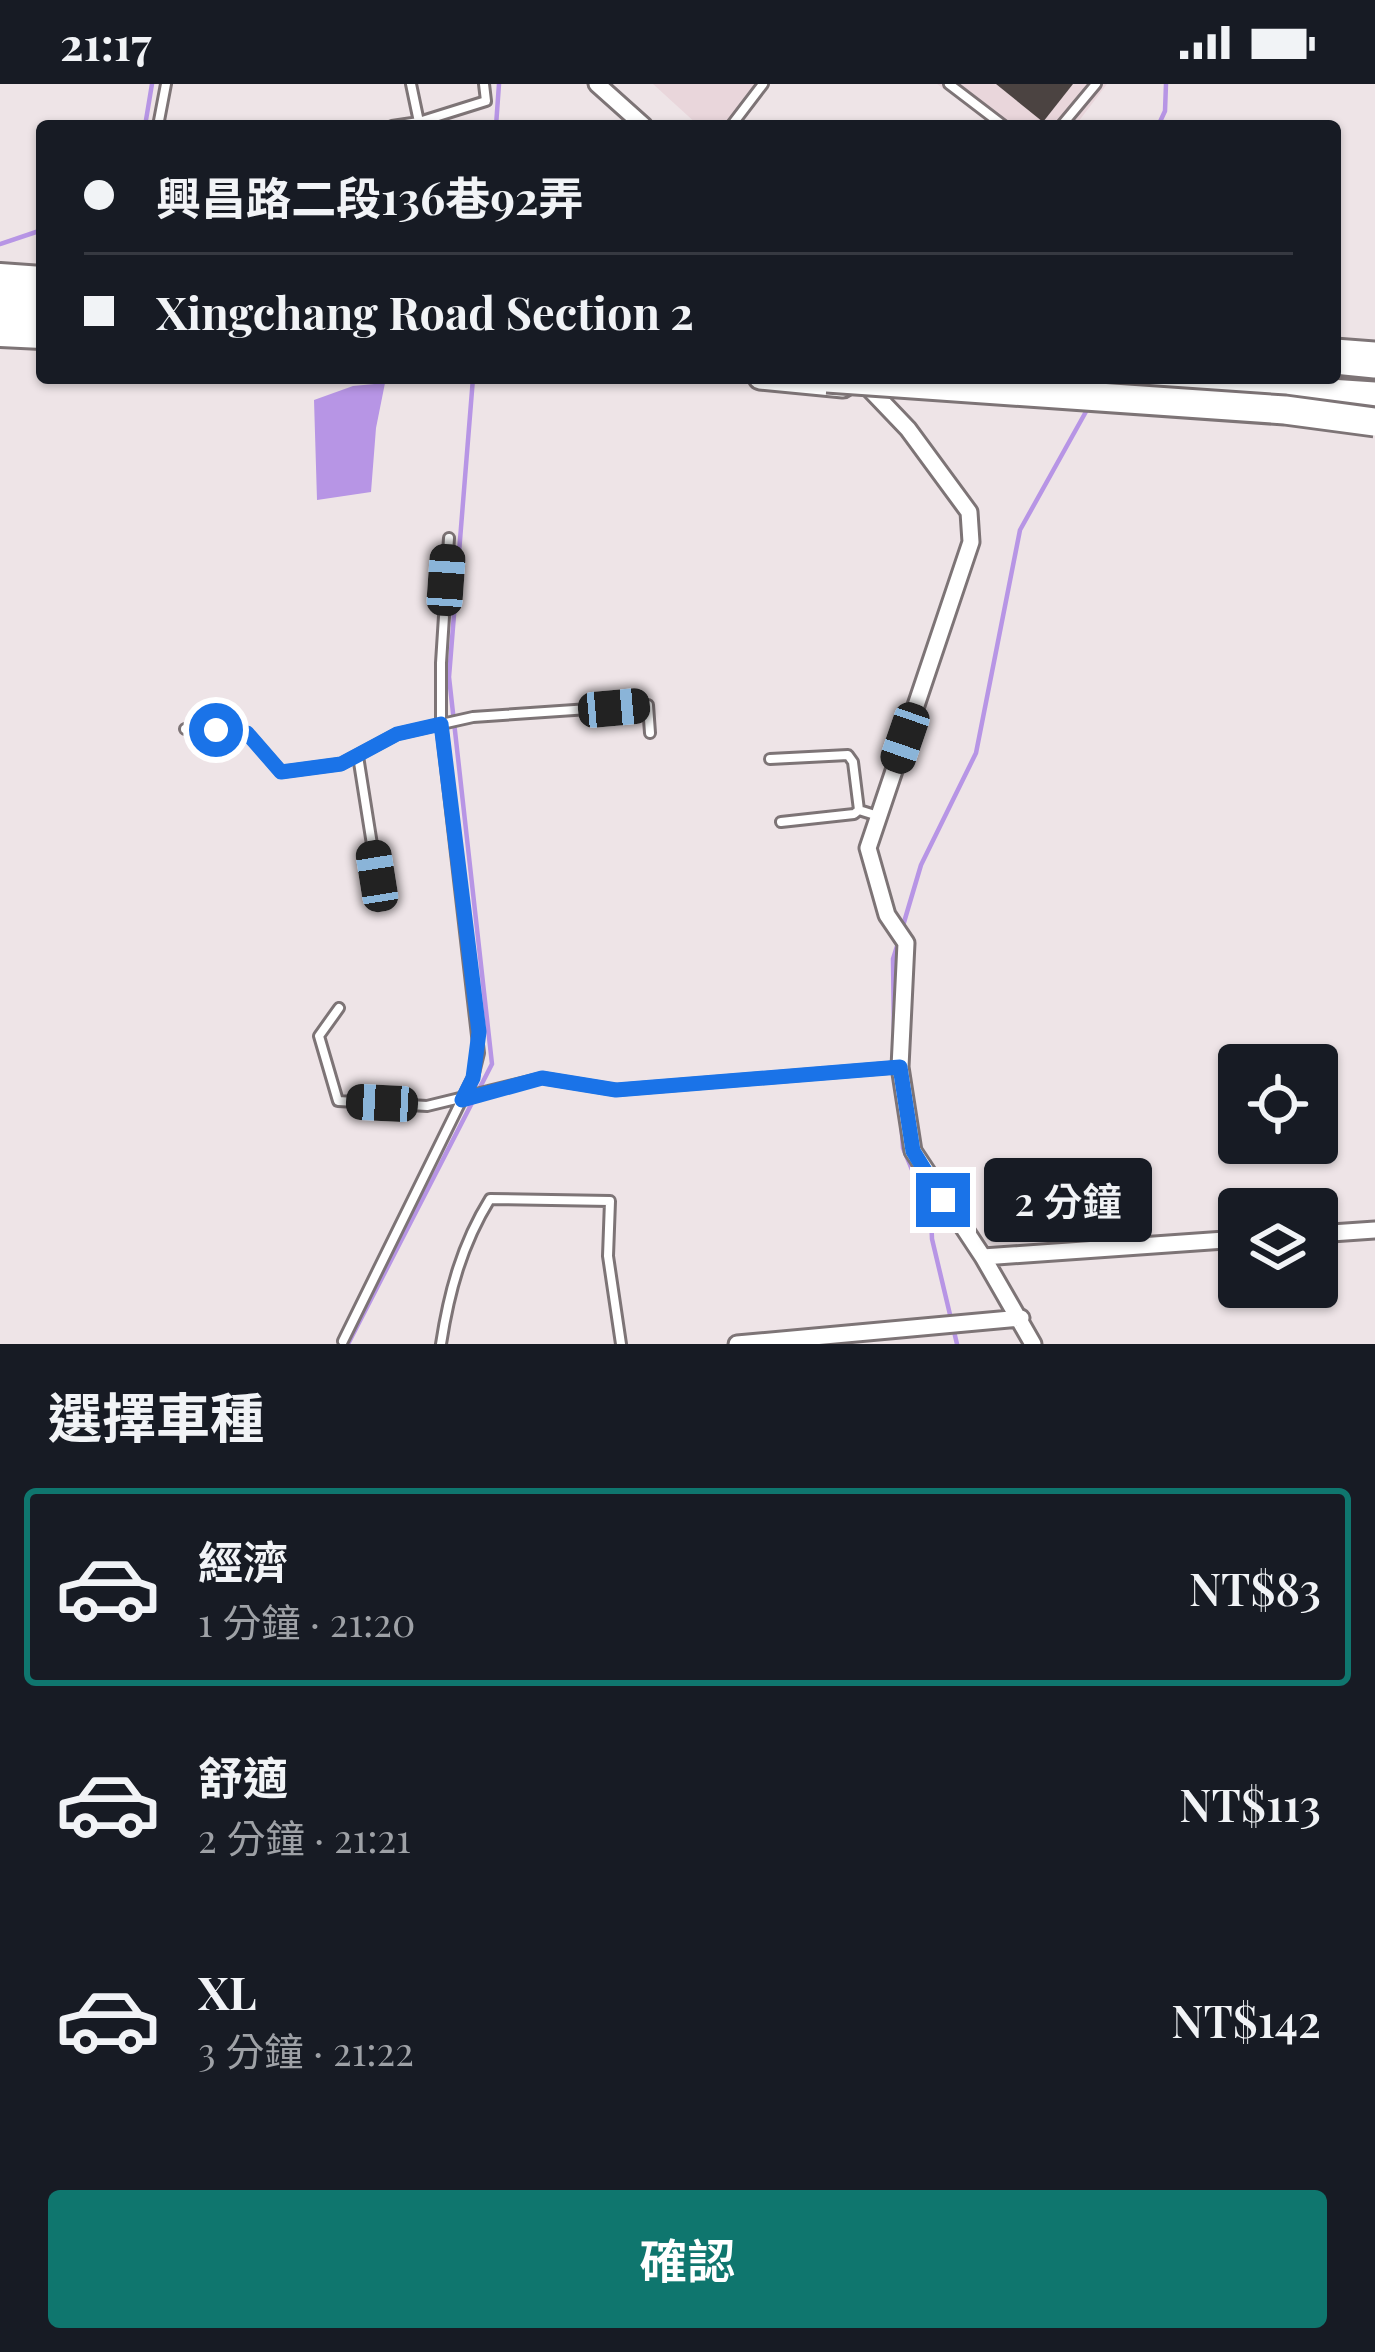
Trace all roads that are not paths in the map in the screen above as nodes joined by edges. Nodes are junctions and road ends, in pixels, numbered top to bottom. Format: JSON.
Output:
{"nodes":[{"id":1,"x":166,"y":84,"type":"edge"},
{"id":2,"x":411,"y":84,"type":"edge"},
{"id":3,"x":484,"y":84,"type":"edge"},
{"id":4,"x":597,"y":84,"type":"edge"},
{"id":5,"x":763,"y":84,"type":"edge"},
{"id":6,"x":949,"y":84,"type":"edge"},
{"id":7,"x":1096,"y":84,"type":"edge"},
{"id":8,"x":159,"y":120,"type":"edge"},
{"id":9,"x":419,"y":120,"type":"edge"},
{"id":10,"x":425,"y":120,"type":"edge"},
{"id":11,"x":637,"y":120,"type":"edge"},
{"id":12,"x":736,"y":120,"type":"edge"},
{"id":13,"x":996,"y":120,"type":"edge"},
{"id":14,"x":1066,"y":120,"type":"edge"},
{"id":15,"x":0,"y":277,"type":"edge"},
{"id":16,"x":36,"y":279,"type":"edge"},
{"id":17,"x":0,"y":298,"type":"edge"},
{"id":18,"x":36,"y":300,"type":"edge"},
{"id":19,"x":0,"y":316,"type":"edge"},
{"id":20,"x":36,"y":319,"type":"edge"},
{"id":21,"x":0,"y":334,"type":"edge"},
{"id":22,"x":36,"y":336,"type":"edge"},
{"id":23,"x":1341,"y":347,"type":"edge"},
{"id":24,"x":1375,"y":350,"type":"edge"},
{"id":25,"x":1341,"y":361,"type":"edge"},
{"id":26,"x":1375,"y":364,"type":"edge"},
{"id":27,"x":1341,"y":375,"type":"edge"},
{"id":28,"x":1375,"y":379,"type":"edge"},
{"id":29,"x":865,"y":384,"type":"edge"},
{"id":30,"x":876,"y":384,"type":"edge"},
{"id":31,"x":913,"y":384,"type":"edge"},
{"id":32,"x":1027,"y":384,"type":"edge"},
{"id":33,"x":1177,"y":384,"type":"edge"},
{"id":34,"x":1375,"y":401,"type":"edge"},
{"id":35,"x":1375,"y":424,"type":"edge"},
{"id":36,"x":449,"y":538,"type":"dead end"},
{"id":37,"x":441,"y":724,"type":"junction"},
{"id":38,"x":185,"y":729,"type":"dead end"},
{"id":39,"x":650,"y":733,"type":"dead end"},
{"id":40,"x":358,"y":756,"type":"junction"},
{"id":41,"x":770,"y":759,"type":"dead end"},
{"id":42,"x":859,"y":810,"type":"junction"},
{"id":43,"x":879,"y":816,"type":"junction"},
{"id":44,"x":781,"y":822,"type":"dead end"},
{"id":45,"x":377,"y":876,"type":"dead end"},
{"id":46,"x":339,"y":1008,"type":"dead end"},
{"id":47,"x":900,"y":1067,"type":"junction"},
{"id":48,"x":462,"y":1100,"type":"junction"},
{"id":49,"x":1375,"y":1230,"type":"edge"},
{"id":50,"x":1338,"y":1233,"type":"edge"},
{"id":51,"x":1218,"y":1240,"type":"edge"},
{"id":52,"x":983,"y":1257,"type":"junction"},
{"id":53,"x":1021,"y":1318,"type":"junction"},
{"id":54,"x":950,"y":1330,"type":"edge"},
{"id":55,"x":343,"y":1341,"type":"edge"},
{"id":56,"x":441,"y":1344,"type":"edge"},
{"id":57,"x":621,"y":1344,"type":"edge"},
{"id":58,"x":737,"y":1344,"type":"edge"},
{"id":59,"x":1033,"y":1344,"type":"edge"}],
"edges":[{"from":1,"to":8,"type":"lane"},
{"from":2,"to":9,"type":"lane"},
{"from":3,"to":10,"type":"lane"},
{"from":4,"to":11,"type":"street"},
{"from":5,"to":12,"type":"lane"},
{"from":6,"to":13,"type":"lane"},
{"from":7,"to":14,"type":"lane"},
{"from":15,"to":16,"type":"main road"},
{"from":17,"to":18,"type":"highway"},
{"from":19,"to":20,"type":"highway"},
{"from":21,"to":22,"type":"main road"},
{"from":23,"to":24,"type":"street"},
{"from":25,"to":26,"type":"highway"},
{"from":27,"to":28,"type":"highway"},
{"from":29,"to":43,"type":"street"},
{"from":30,"to":35,"type":"street"},
{"from":31,"to":35,"type":"highway","bridge":true},
{"from":32,"to":34,"type":"main road"},
{"from":33,"to":34,"type":"highway"},
{"from":36,"to":37,"type":"lane"},
{"from":37,"to":39,"type":"lane"},
{"from":37,"to":40,"type":"lane"},
{"from":37,"to":48,"type":"lane"},
{"from":38,"to":40,"type":"lane"},
{"from":40,"to":45,"type":"lane"},
{"from":41,"to":42,"type":"lane"},
{"from":42,"to":43,"type":"lane"},
{"from":42,"to":44,"type":"lane"},
{"from":43,"to":47,"type":"street"},
{"from":46,"to":48,"type":"lane"},
{"from":47,"to":48,"type":"lane"},
{"from":47,"to":52,"type":"street"},
{"from":48,"to":55,"type":"lane"},
{"from":49,"to":50,"type":"street"},
{"from":51,"to":52,"type":"street"},
{"from":52,"to":53,"type":"street"},
{"from":53,"to":54,"type":"street"},
{"from":53,"to":59,"type":"street"},
{"from":54,"to":58,"type":"street"},
{"from":56,"to":57,"type":"lane"}]}
